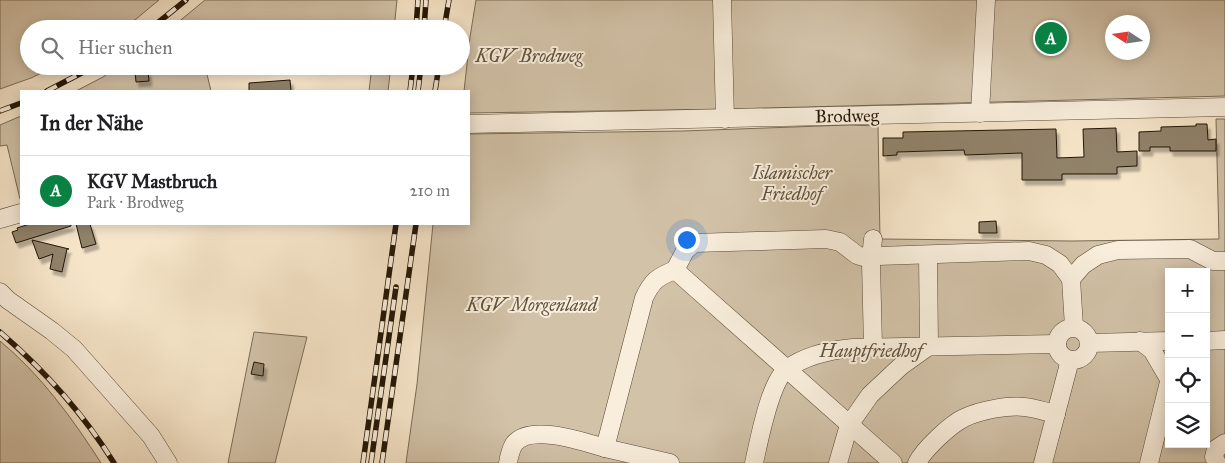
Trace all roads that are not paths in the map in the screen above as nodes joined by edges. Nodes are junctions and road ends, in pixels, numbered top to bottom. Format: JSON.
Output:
{"nodes":[{"id":1,"x":722,"y":0,"type":"edge"},
{"id":2,"x":986,"y":0,"type":"edge"},
{"id":3,"x":1225,"y":107,"type":"edge"},
{"id":4,"x":980,"y":113,"type":"junction"},
{"id":5,"x":724,"y":119,"type":"junction"},
{"id":6,"x":470,"y":124,"type":"edge"},
{"id":7,"x":20,"y":213,"type":"edge"},
{"id":8,"x":0,"y":219,"type":"edge"},
{"id":9,"x":871,"y":253,"type":"junction"},
{"id":10,"x":928,"y":256,"type":"junction"},
{"id":11,"x":1225,"y":261,"type":"edge"},
{"id":12,"x":675,"y":270,"type":"junction"},
{"id":13,"x":1071,"y":278,"type":"junction"},
{"id":14,"x":0,"y":292,"type":"edge"},
{"id":15,"x":1074,"y":327,"type":"junction"},
{"id":16,"x":1140,"y":341,"type":"junction"},
{"id":17,"x":1165,"y":341,"type":"edge"},
{"id":18,"x":1090,"y":343,"type":"junction"},
{"id":19,"x":1057,"y":344,"type":"junction"},
{"id":20,"x":929,"y":346,"type":"junction"},
{"id":21,"x":873,"y":347,"type":"junction"},
{"id":22,"x":1070,"y":360,"type":"junction"},
{"id":23,"x":786,"y":369,"type":"junction"},
{"id":24,"x":1165,"y":374,"type":"edge"},
{"id":25,"x":1165,"y":398,"type":"edge"},
{"id":26,"x":1056,"y":414,"type":"junction"},
{"id":27,"x":849,"y":425,"type":"junction"},
{"id":28,"x":1225,"y":443,"type":"edge"},
{"id":29,"x":605,"y":448,"type":"junction"},
{"id":30,"x":168,"y":463,"type":"edge"},
{"id":31,"x":508,"y":463,"type":"edge"},
{"id":32,"x":670,"y":463,"type":"edge"},
{"id":33,"x":754,"y":463,"type":"edge"},
{"id":34,"x":838,"y":463,"type":"edge"},
{"id":35,"x":893,"y":463,"type":"edge"},
{"id":36,"x":917,"y":463,"type":"edge"},
{"id":37,"x":1043,"y":463,"type":"edge"},
{"id":38,"x":1150,"y":463,"type":"edge"},
{"id":39,"x":1217,"y":463,"type":"edge"}],
"edges":[{"from":1,"to":5,"type":"street"},
{"from":2,"to":4,"type":"street"},
{"from":3,"to":4,"type":"street","name":"Brodweg"},
{"from":4,"to":5,"type":"street","name":"Brodweg"},
{"from":5,"to":6,"type":"street","name":"Brodweg"},
{"from":7,"to":8,"type":"street"},
{"from":9,"to":10,"type":"street"},
{"from":9,"to":12,"type":"street"},
{"from":9,"to":21,"type":"street"},
{"from":10,"to":13,"type":"street"},
{"from":10,"to":20,"type":"street"},
{"from":11,"to":13,"type":"street"},
{"from":12,"to":23,"type":"street"},
{"from":12,"to":29,"type":"street"},
{"from":13,"to":15,"type":"street"},
{"from":14,"to":30,"type":"street"},
{"from":15,"to":18,"type":"street"},
{"from":15,"to":19,"type":"street"},
{"from":16,"to":17,"type":"street"},
{"from":16,"to":18,"type":"street"},
{"from":16,"to":24,"type":"street"},
{"from":18,"to":22,"type":"street"},
{"from":19,"to":20,"type":"street"},
{"from":19,"to":22,"type":"street"},
{"from":20,"to":21,"type":"street"},
{"from":20,"to":27,"type":"street"},
{"from":21,"to":23,"type":"street"},
{"from":22,"to":26,"type":"street"},
{"from":23,"to":27,"type":"street"},
{"from":23,"to":33,"type":"street"},
{"from":25,"to":38,"type":"street"},
{"from":26,"to":36,"type":"street"},
{"from":26,"to":37,"type":"street"},
{"from":27,"to":34,"type":"street"},
{"from":27,"to":35,"type":"street"},
{"from":28,"to":39,"type":"street"},
{"from":29,"to":31,"type":"street"},
{"from":29,"to":32,"type":"street"}]}
